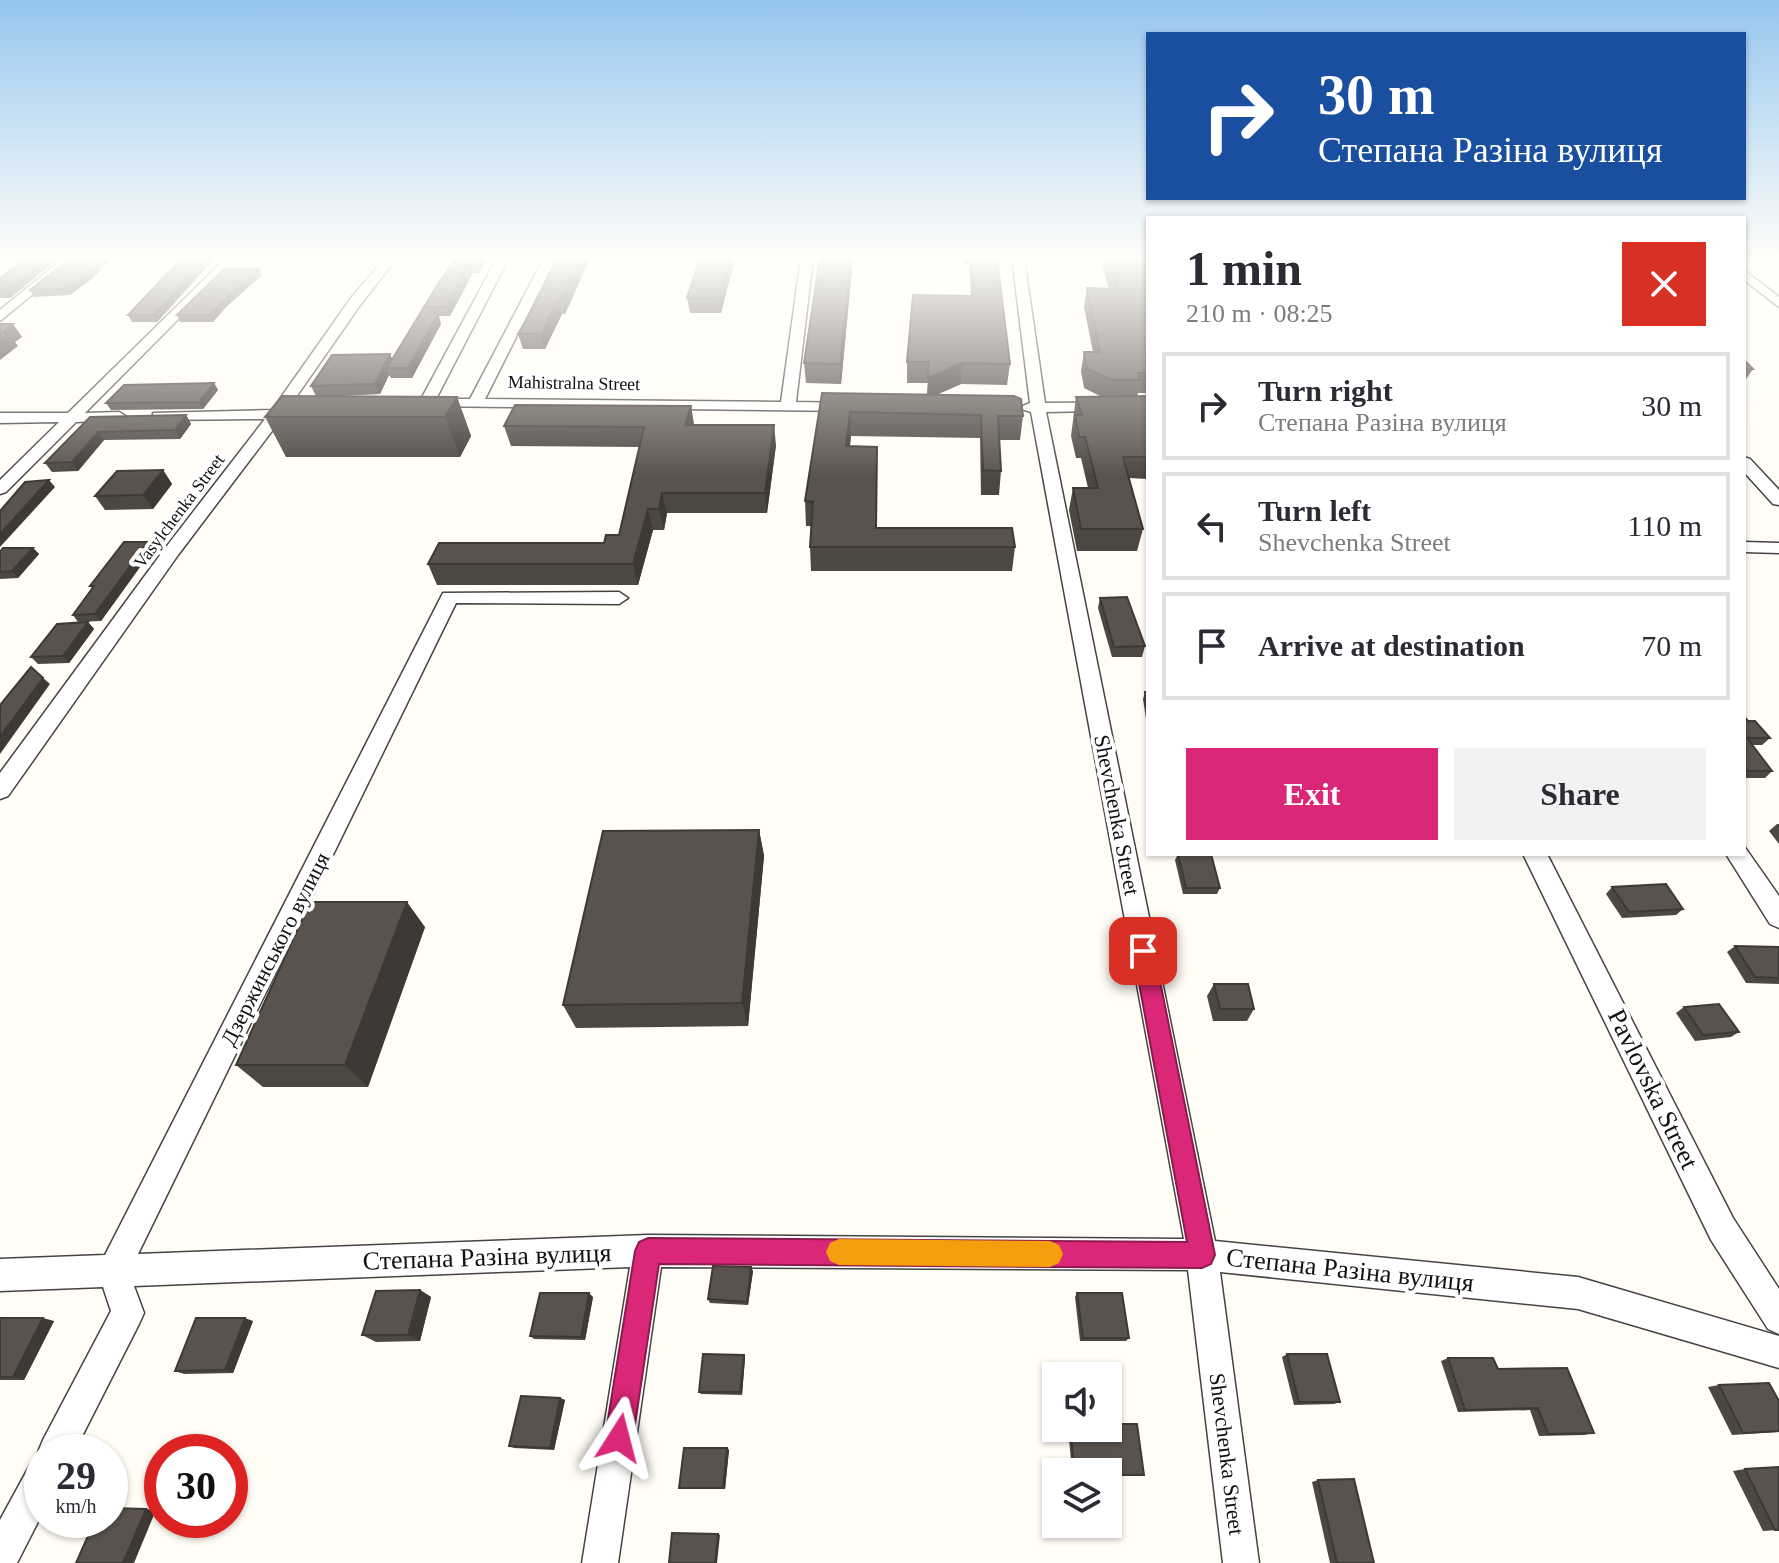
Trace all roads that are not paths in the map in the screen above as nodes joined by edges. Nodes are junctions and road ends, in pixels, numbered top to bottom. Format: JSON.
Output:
{"nodes":[{"id":1,"x":158,"y":331,"type":"edge"},
{"id":2,"x":335,"y":331,"type":"edge"},
{"id":3,"x":462,"y":331,"type":"edge"},
{"id":4,"x":513,"y":331,"type":"edge"},
{"id":5,"x":798,"y":331,"type":"edge"},
{"id":6,"x":1028,"y":331,"type":"edge"},
{"id":7,"x":476,"y":402,"type":"junction"},
{"id":8,"x":788,"y":406,"type":"junction"},
{"id":9,"x":1146,"y":406,"type":"edge"},
{"id":10,"x":868,"y":407,"type":"edge"},
{"id":11,"x":1008,"y":408,"type":"edge"},
{"id":12,"x":1038,"y":408,"type":"junction"},
{"id":13,"x":306,"y":413,"type":"edge"},
{"id":14,"x":276,"y":415,"type":"junction"},
{"id":15,"x":70,"y":417,"type":"junction"},
{"id":16,"x":0,"y":418,"type":"edge"},
{"id":17,"x":1746,"y":464,"type":"edge"},
{"id":18,"x":0,"y":489,"type":"edge"},
{"id":19,"x":1779,"y":500,"type":"edge"},
{"id":20,"x":1746,"y":547,"type":"edge"},
{"id":21,"x":1779,"y":548,"type":"edge"},
{"id":22,"x":619,"y":598,"type":"dead end"},
{"id":23,"x":0,"y":790,"type":"edge"},
{"id":24,"x":1536,"y":856,"type":"edge"},
{"id":25,"x":1739,"y":856,"type":"edge"},
{"id":26,"x":1779,"y":917,"type":"edge"},
{"id":27,"x":648,"y":1251,"type":"junction"},
{"id":28,"x":1202,"y":1255,"type":"junction"},
{"id":29,"x":113,"y":1272,"type":"junction"},
{"id":30,"x":0,"y":1275,"type":"edge"},
{"id":31,"x":1779,"y":1318,"type":"edge"},
{"id":32,"x":1779,"y":1352,"type":"edge"},
{"id":33,"x":64,"y":1434,"type":"edge"},
{"id":34,"x":24,"y":1511,"type":"edge"},
{"id":35,"x":0,"y":1557,"type":"edge"},
{"id":36,"x":600,"y":1563,"type":"edge"},
{"id":37,"x":1241,"y":1563,"type":"edge"}],
"edges":[{"from":1,"to":15,"type":"street"},
{"from":2,"to":14,"type":"street","name":"Vasylchenka Street"},
{"from":3,"to":7,"type":"street","name":"Mahistralna Street"},
{"from":4,"to":7,"type":"street"},
{"from":5,"to":8,"type":"street"},
{"from":6,"to":12,"type":"street","name":"Shevchenka Street"},
{"from":7,"to":8,"type":"street","name":"Mahistralna Street"},
{"from":8,"to":10,"type":"street","name":"Mahistralna Street"},
{"from":9,"to":12,"type":"street"},
{"from":11,"to":12,"type":"street"},
{"from":12,"to":28,"type":"street","name":"Shevchenka Street"},
{"from":13,"to":14,"type":"street"},
{"from":14,"to":15,"type":"street"},
{"from":14,"to":23,"type":"street","name":"Vasylchenka Street"},
{"from":15,"to":16,"type":"street"},
{"from":15,"to":18,"type":"street"},
{"from":17,"to":19,"type":"street"},
{"from":20,"to":21,"type":"street"},
{"from":22,"to":29,"type":"street","name":"Дзержинського вулиця"},
{"from":24,"to":31,"type":"street","name":"Pavlovska Street"},
{"from":25,"to":26,"type":"street"},
{"from":27,"to":28,"type":"street","name":"Степана Разіна вулиця"},
{"from":27,"to":29,"type":"street","name":"Степана Разіна вулиця"},
{"from":27,"to":36,"type":"street"},
{"from":28,"to":32,"type":"street","name":"Степана Разіна вулиця"},
{"from":28,"to":37,"type":"street","name":"Shevchenka Street"},
{"from":29,"to":30,"type":"street","name":"Степана Разіна вулиця"},
{"from":29,"to":33,"type":"street"},
{"from":34,"to":35,"type":"street"}]}
